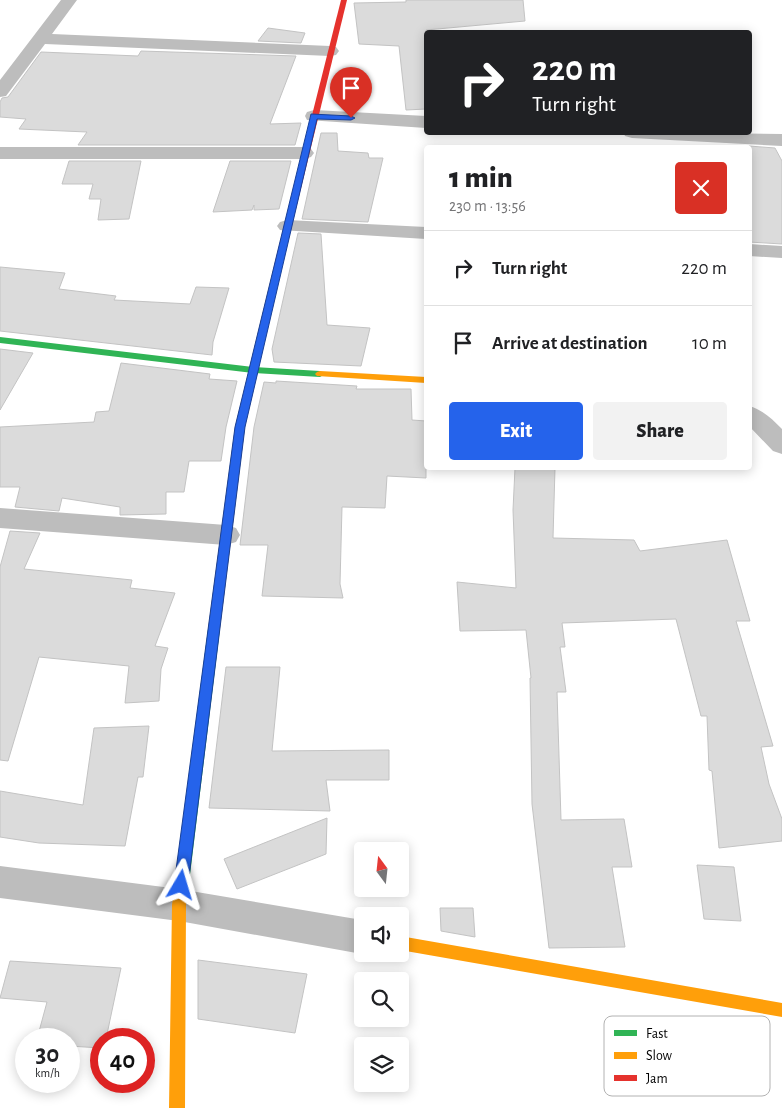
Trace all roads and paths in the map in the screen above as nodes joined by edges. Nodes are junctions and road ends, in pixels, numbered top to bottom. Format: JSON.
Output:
{"nodes":[{"id":1,"x":69,"y":0,"type":"edge"},
{"id":2,"x":344,"y":0,"type":"edge"},
{"id":3,"x":39,"y":39,"type":"junction"},
{"id":4,"x":330,"y":51,"type":"junction"},
{"id":5,"x":0,"y":92,"type":"edge"},
{"id":6,"x":314,"y":116,"type":"junction"},
{"id":7,"x":424,"y":122,"type":"edge"},
{"id":8,"x":688,"y":135,"type":"edge"},
{"id":9,"x":782,"y":140,"type":"edge"},
{"id":10,"x":0,"y":153,"type":"edge"},
{"id":11,"x":304,"y":153,"type":"junction"},
{"id":12,"x":288,"y":226,"type":"junction"},
{"id":13,"x":424,"y":233,"type":"edge"},
{"id":14,"x":752,"y":250,"type":"edge"},
{"id":15,"x":782,"y":252,"type":"edge"},
{"id":16,"x":0,"y":340,"type":"edge"},
{"id":17,"x":253,"y":370,"type":"junction"},
{"id":18,"x":424,"y":380,"type":"edge"},
{"id":19,"x":752,"y":416,"type":"edge"},
{"id":20,"x":782,"y":445,"type":"edge"},
{"id":21,"x":0,"y":518,"type":"edge"},
{"id":22,"x":226,"y":535,"type":"junction"},
{"id":23,"x":0,"y":882,"type":"edge"},
{"id":24,"x":179,"y":905,"type":"junction"},
{"id":25,"x":354,"y":936,"type":"edge"},
{"id":26,"x":409,"y":945,"type":"edge"},
{"id":27,"x":782,"y":1010,"type":"edge"},
{"id":28,"x":177,"y":1108,"type":"edge"}],
"edges":[{"from":1,"to":3,"type":"street"},
{"from":2,"to":4,"type":"street"},
{"from":3,"to":4,"type":"street"},
{"from":3,"to":5,"type":"street"},
{"from":4,"to":6,"type":"street"},
{"from":6,"to":7,"type":"street"},
{"from":6,"to":11,"type":"street"},
{"from":8,"to":9,"type":"street"},
{"from":10,"to":11,"type":"street"},
{"from":11,"to":12,"type":"street"},
{"from":12,"to":13,"type":"street"},
{"from":12,"to":17,"type":"street"},
{"from":14,"to":15,"type":"street"},
{"from":16,"to":17,"type":"street"},
{"from":17,"to":18,"type":"street"},
{"from":17,"to":22,"type":"street"},
{"from":19,"to":20,"type":"street"},
{"from":21,"to":22,"type":"street"},
{"from":22,"to":24,"type":"street"},
{"from":23,"to":24,"type":"street"},
{"from":24,"to":25,"type":"street"},
{"from":24,"to":28,"type":"street"},
{"from":26,"to":27,"type":"street"}]}
